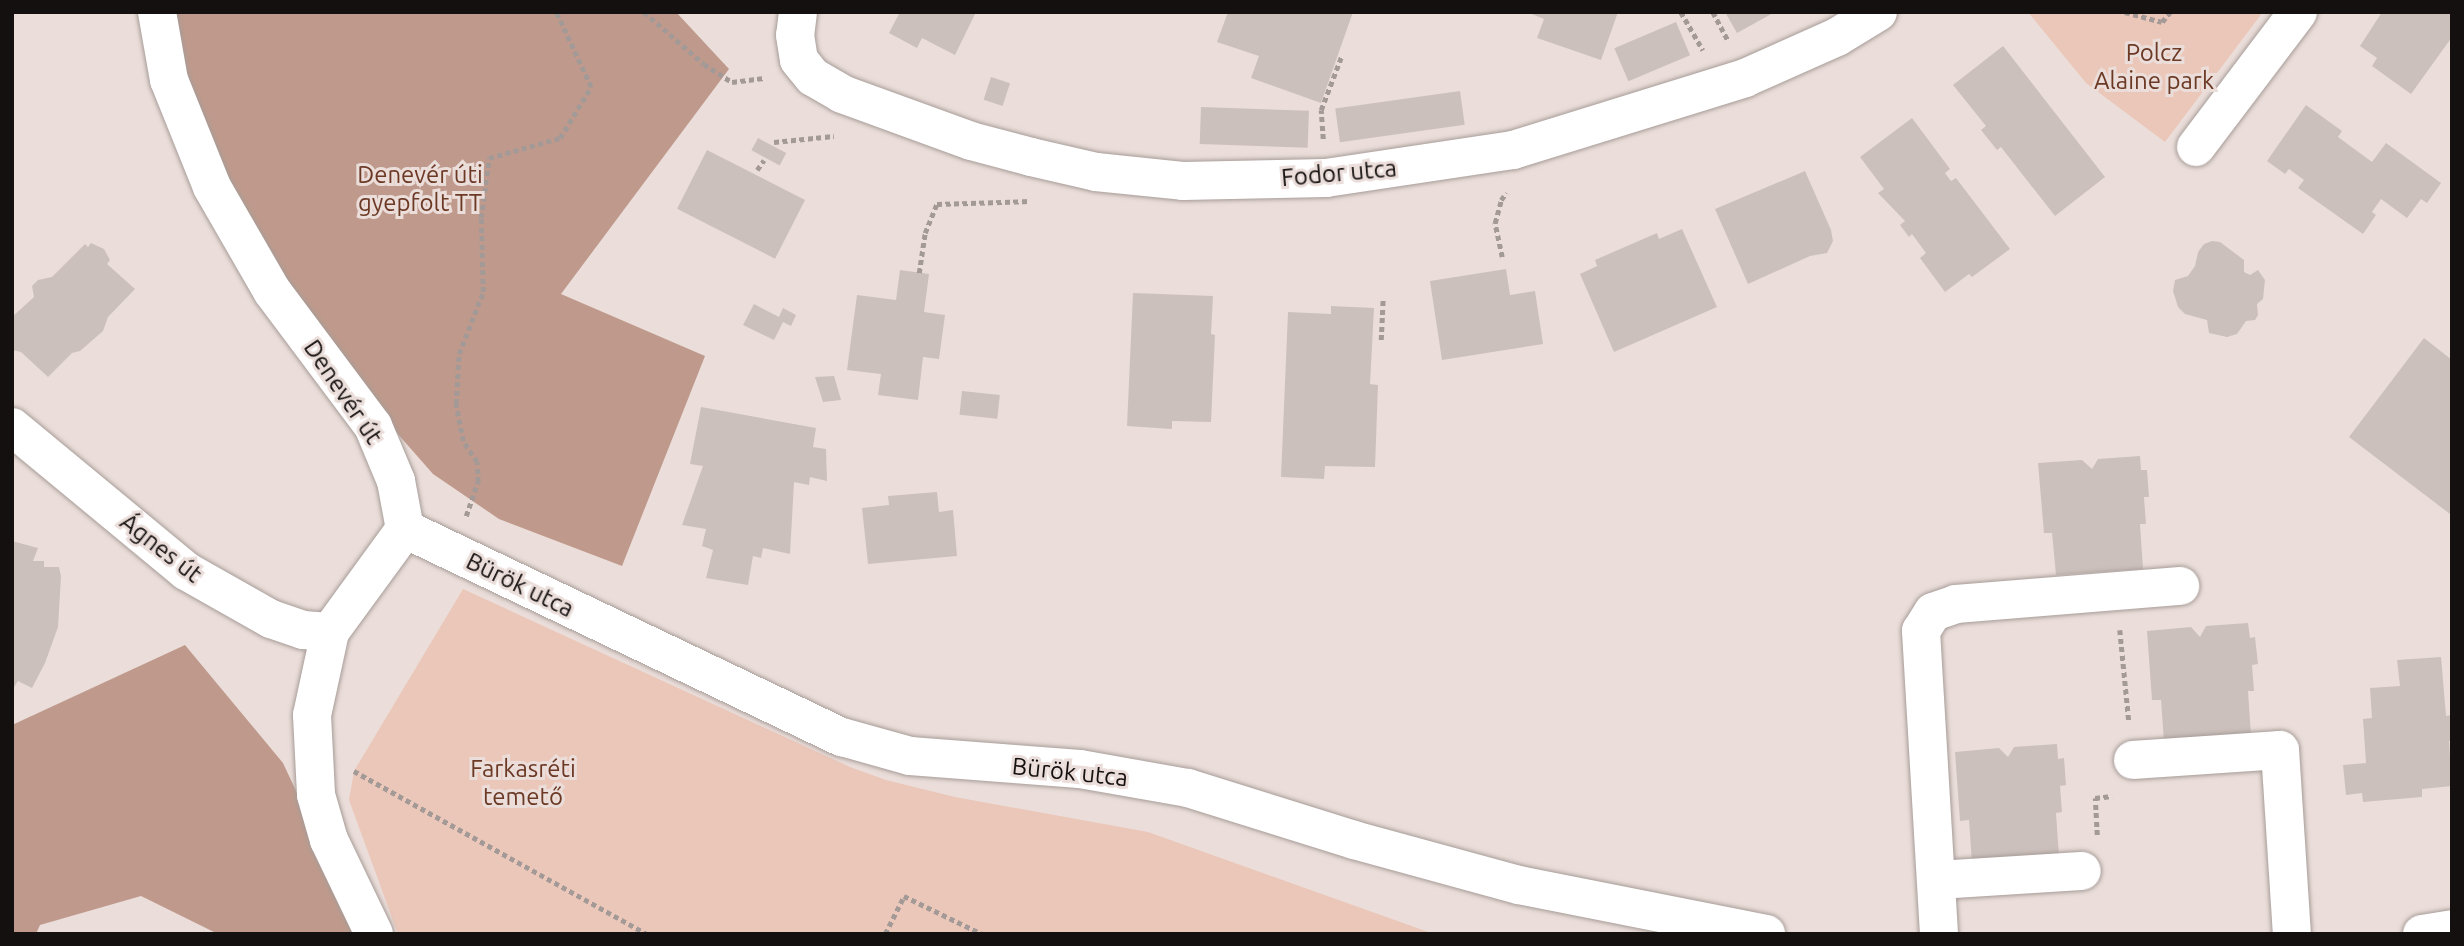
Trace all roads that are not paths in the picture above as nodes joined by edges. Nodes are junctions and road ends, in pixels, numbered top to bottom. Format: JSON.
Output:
{"nodes":[{"id":1,"x":157,"y":12,"type":"edge"},
{"id":2,"x":798,"y":12,"type":"edge"},
{"id":3,"x":1878,"y":12,"type":"edge"},
{"id":4,"x":2298,"y":12,"type":"edge"},
{"id":5,"x":2196,"y":147,"type":"dead end"},
{"id":6,"x":12,"y":426,"type":"edge"},
{"id":7,"x":405,"y":529,"type":"junction"},
{"id":8,"x":2180,"y":586,"type":"dead end"},
{"id":9,"x":330,"y":632,"type":"junction"},
{"id":10,"x":2133,"y":760,"type":"dead end"},
{"id":11,"x":2082,"y":871,"type":"dead end"},
{"id":12,"x":1937,"y":880,"type":"junction"},
{"id":13,"x":2452,"y":929,"type":"edge"},
{"id":14,"x":374,"y":934,"type":"edge"},
{"id":15,"x":1766,"y":934,"type":"edge"},
{"id":16,"x":1939,"y":934,"type":"edge"},
{"id":17,"x":2292,"y":934,"type":"edge"},
{"id":18,"x":2422,"y":934,"type":"edge"}],
"edges":[{"from":1,"to":7,"type":"street","name":"Denevér út"},
{"from":2,"to":3,"type":"street","name":"Fodor utca"},
{"from":4,"to":5,"type":"street"},
{"from":6,"to":9,"type":"street","name":"Ágnes út"},
{"from":7,"to":9,"type":"street"},
{"from":7,"to":15,"type":"street","name":"Bürök utca"},
{"from":8,"to":12,"type":"street"},
{"from":9,"to":14,"type":"street"},
{"from":10,"to":17,"type":"street"},
{"from":11,"to":12,"type":"street"},
{"from":12,"to":16,"type":"street"},
{"from":13,"to":18,"type":"street"}]}
